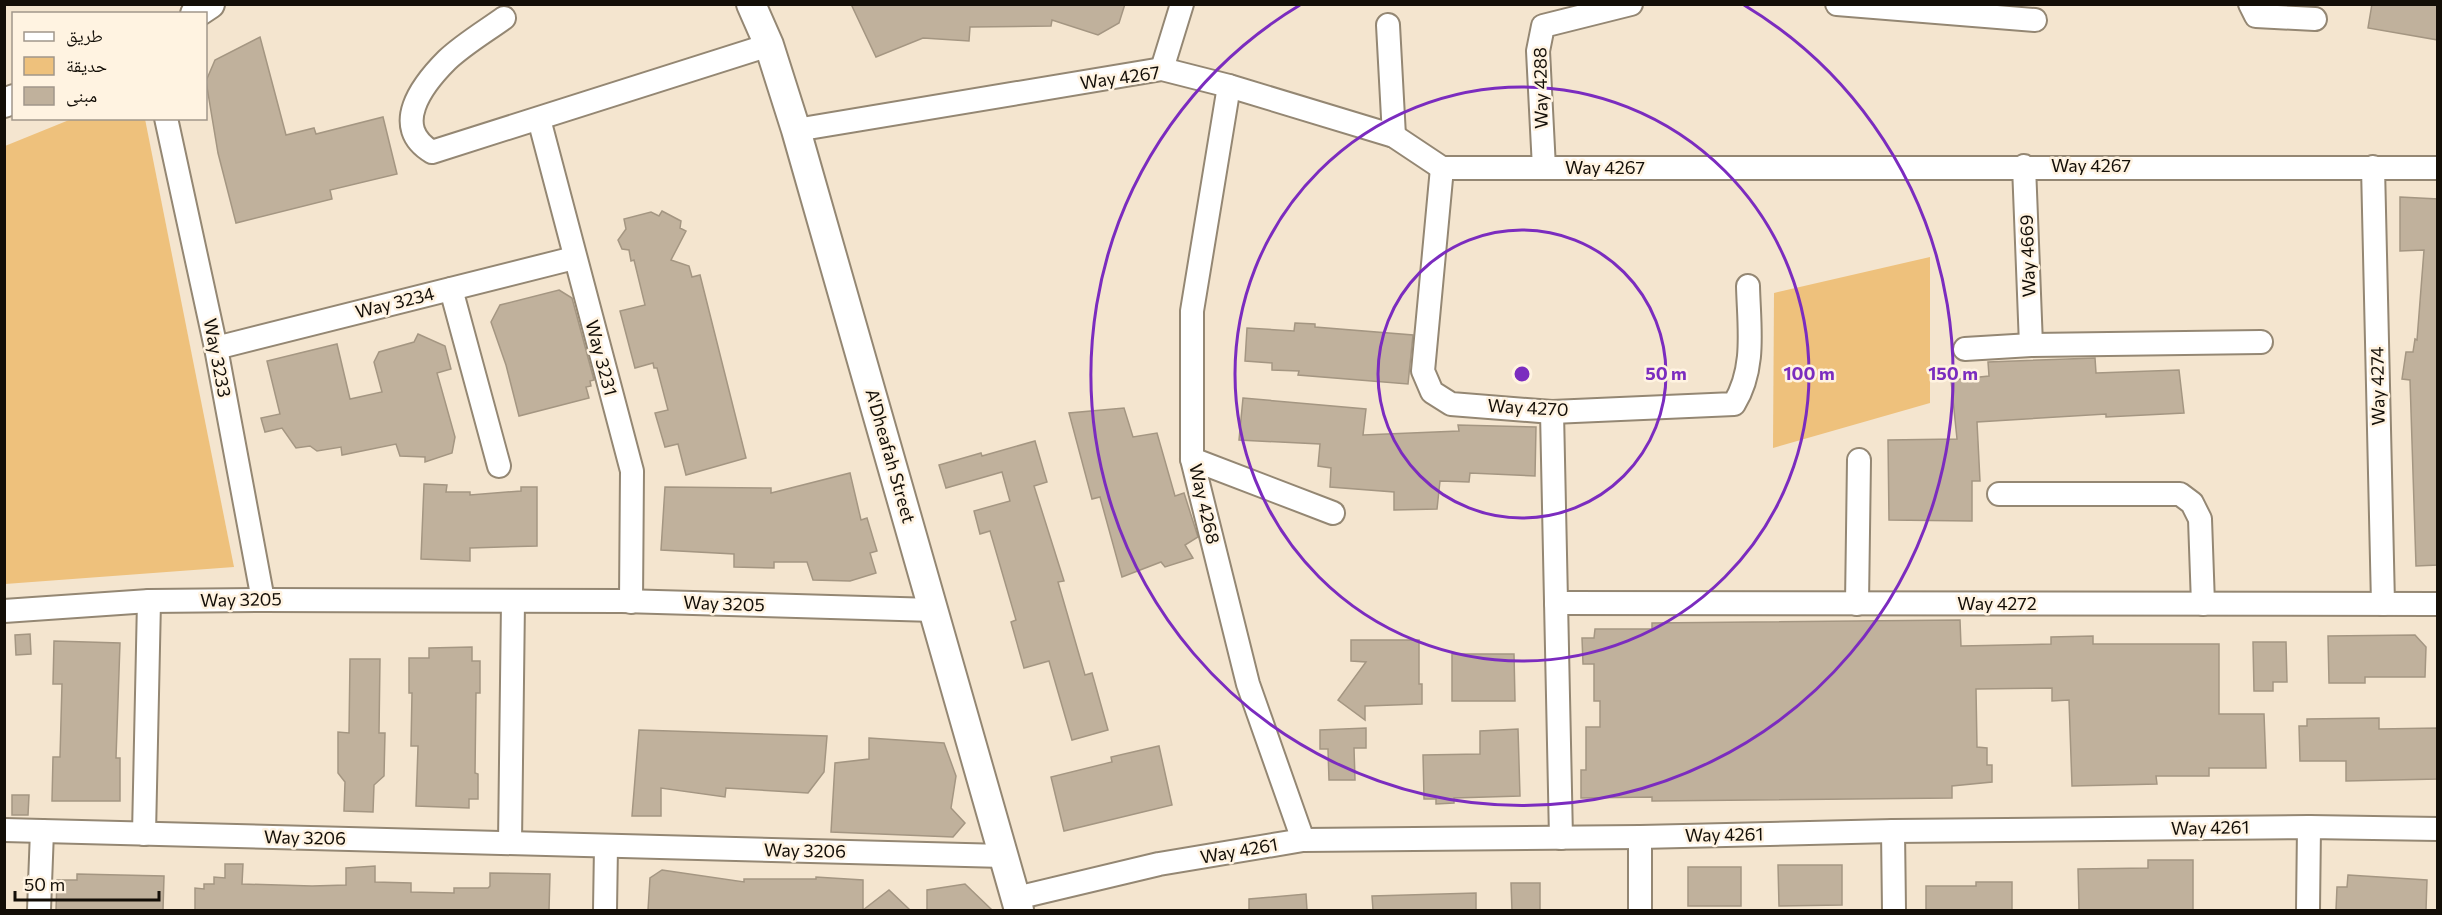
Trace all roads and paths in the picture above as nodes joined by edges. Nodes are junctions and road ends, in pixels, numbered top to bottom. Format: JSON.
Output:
{"nodes":[{"id":1,"x":751,"y":4,"type":"edge"},
{"id":2,"x":1182,"y":4,"type":"edge"},
{"id":3,"x":1631,"y":4,"type":"edge"},
{"id":4,"x":1837,"y":4,"type":"edge"},
{"id":5,"x":2250,"y":4,"type":"edge"},
{"id":6,"x":504,"y":18,"type":"dead end"},
{"id":7,"x":2315,"y":19,"type":"dead end"},
{"id":8,"x":2035,"y":20,"type":"dead end"},
{"id":9,"x":1388,"y":25,"type":"dead end"},
{"id":10,"x":769,"y":45,"type":"junction"},
{"id":11,"x":1162,"y":69,"type":"junction"},
{"id":12,"x":1229,"y":86,"type":"junction"},
{"id":13,"x":538,"y":119,"type":"junction"},
{"id":14,"x":166,"y":120,"type":"edge"},
{"id":15,"x":796,"y":130,"type":"junction"},
{"id":16,"x":1394,"y":136,"type":"junction"},
{"id":17,"x":2024,"y":166,"type":"junction"},
{"id":18,"x":2373,"y":167,"type":"junction"},
{"id":19,"x":1442,"y":168,"type":"junction"},
{"id":20,"x":1544,"y":168,"type":"junction"},
{"id":21,"x":2438,"y":168,"type":"edge"},
{"id":22,"x":574,"y":258,"type":"junction"},
{"id":23,"x":1748,"y":286,"type":"dead end"},
{"id":24,"x":452,"y":289,"type":"junction"},
{"id":25,"x":2261,"y":342,"type":"dead end"},
{"id":26,"x":2031,"y":345,"type":"junction"},
{"id":27,"x":216,"y":348,"type":"junction"},
{"id":28,"x":1965,"y":349,"type":"dead end"},
{"id":29,"x":1552,"y":412,"type":"junction"},
{"id":30,"x":1192,"y":459,"type":"junction"},
{"id":31,"x":1859,"y":460,"type":"dead end"},
{"id":32,"x":499,"y":466,"type":"dead end"},
{"id":33,"x":1999,"y":494,"type":"dead end"},
{"id":34,"x":1333,"y":513,"type":"dead end"},
{"id":35,"x":263,"y":600,"type":"junction"},
{"id":36,"x":513,"y":601,"type":"junction"},
{"id":37,"x":149,"y":602,"type":"junction"},
{"id":38,"x":631,"y":602,"type":"junction"},
{"id":39,"x":1556,"y":603,"type":"junction"},
{"id":40,"x":1857,"y":604,"type":"junction"},
{"id":41,"x":2203,"y":604,"type":"junction"},
{"id":42,"x":2383,"y":604,"type":"junction"},
{"id":43,"x":2438,"y":604,"type":"edge"},
{"id":44,"x":934,"y":610,"type":"junction"},
{"id":45,"x":4,"y":611,"type":"edge"},
{"id":46,"x":2309,"y":827,"type":"junction"},
{"id":47,"x":2438,"y":829,"type":"edge"},
{"id":48,"x":4,"y":830,"type":"edge"},
{"id":49,"x":42,"y":831,"type":"junction"},
{"id":50,"x":1893,"y":831,"type":"junction"},
{"id":51,"x":144,"y":834,"type":"junction"},
{"id":52,"x":1640,"y":837,"type":"junction"},
{"id":53,"x":1561,"y":838,"type":"junction"},
{"id":54,"x":1303,"y":840,"type":"junction"},
{"id":55,"x":510,"y":843,"type":"junction"},
{"id":56,"x":606,"y":846,"type":"junction"},
{"id":57,"x":1004,"y":856,"type":"junction"},
{"id":58,"x":1017,"y":904,"type":"edge"},
{"id":59,"x":39,"y":910,"type":"edge"},
{"id":60,"x":605,"y":910,"type":"edge"},
{"id":61,"x":1640,"y":910,"type":"edge"},
{"id":62,"x":1894,"y":910,"type":"edge"},
{"id":63,"x":2308,"y":910,"type":"edge"}],
"edges":[{"from":1,"to":10,"type":"street","name":"A'Dheafah Street"},
{"from":2,"to":11,"type":"street"},
{"from":3,"to":20,"type":"street","name":"Way 4288"},
{"from":4,"to":8,"type":"street"},
{"from":5,"to":7,"type":"street"},
{"from":6,"to":13,"type":"street"},
{"from":9,"to":16,"type":"street"},
{"from":10,"to":13,"type":"street"},
{"from":10,"to":15,"type":"street","name":"A'Dheafah Street"},
{"from":11,"to":12,"type":"street","name":"Way 4267"},
{"from":11,"to":15,"type":"street","name":"Way 4267"},
{"from":12,"to":16,"type":"street","name":"Way 4267"},
{"from":12,"to":30,"type":"street","name":"Way 4268"},
{"from":13,"to":22,"type":"street","name":"Way 3231"},
{"from":14,"to":27,"type":"street","name":"Way 3233"},
{"from":15,"to":44,"type":"street","name":"A'Dheafah Street"},
{"from":16,"to":19,"type":"street","name":"Way 4267"},
{"from":17,"to":18,"type":"street","name":"Way 4267"},
{"from":17,"to":20,"type":"street","name":"Way 4267"},
{"from":17,"to":26,"type":"street","name":"Way 4669"},
{"from":18,"to":21,"type":"street","name":"Way 4267"},
{"from":18,"to":42,"type":"street","name":"Way 4274"},
{"from":19,"to":20,"type":"street","name":"Way 4267"},
{"from":19,"to":29,"type":"street","name":"Way 4270"},
{"from":22,"to":24,"type":"street","name":"Way 3234"},
{"from":22,"to":38,"type":"street","name":"Way 3231"},
{"from":23,"to":29,"type":"street","name":"Way 4270"},
{"from":24,"to":27,"type":"street","name":"Way 3234"},
{"from":24,"to":32,"type":"street"},
{"from":25,"to":26,"type":"street"},
{"from":26,"to":28,"type":"street"},
{"from":27,"to":35,"type":"street","name":"Way 3233"},
{"from":29,"to":39,"type":"street"},
{"from":30,"to":34,"type":"street"},
{"from":30,"to":54,"type":"street","name":"Way 4268"},
{"from":31,"to":40,"type":"street"},
{"from":33,"to":41,"type":"street"},
{"from":35,"to":36,"type":"street","name":"Way 3205"},
{"from":35,"to":37,"type":"street","name":"Way 3205"},
{"from":36,"to":38,"type":"street","name":"Way 3205"},
{"from":36,"to":55,"type":"street"},
{"from":37,"to":45,"type":"street","name":"Way 3205"},
{"from":37,"to":51,"type":"street"},
{"from":38,"to":44,"type":"street","name":"Way 3205"},
{"from":39,"to":40,"type":"street","name":"Way 4272"},
{"from":39,"to":53,"type":"street"},
{"from":40,"to":41,"type":"street","name":"Way 4272"},
{"from":41,"to":42,"type":"street","name":"Way 4272"},
{"from":42,"to":43,"type":"street","name":"Way 4272"},
{"from":44,"to":57,"type":"street","name":"A'Dheafah Street"},
{"from":46,"to":47,"type":"street","name":"Way 4261"},
{"from":46,"to":50,"type":"street","name":"Way 4261"},
{"from":46,"to":63,"type":"street"},
{"from":48,"to":49,"type":"street","name":"Way 3206"},
{"from":49,"to":51,"type":"street","name":"Way 3206"},
{"from":49,"to":59,"type":"street"},
{"from":50,"to":52,"type":"street","name":"Way 4261"},
{"from":50,"to":62,"type":"street"},
{"from":51,"to":55,"type":"street","name":"Way 3206"},
{"from":52,"to":53,"type":"street","name":"Way 4261"},
{"from":52,"to":61,"type":"street"},
{"from":53,"to":54,"type":"street","name":"Way 4261"},
{"from":54,"to":58,"type":"street","name":"Way 4261"},
{"from":55,"to":56,"type":"street","name":"Way 3206"},
{"from":56,"to":57,"type":"street","name":"Way 3206"},
{"from":56,"to":60,"type":"street"},
{"from":57,"to":58,"type":"street","name":"A'Dheafah Street"}]}
